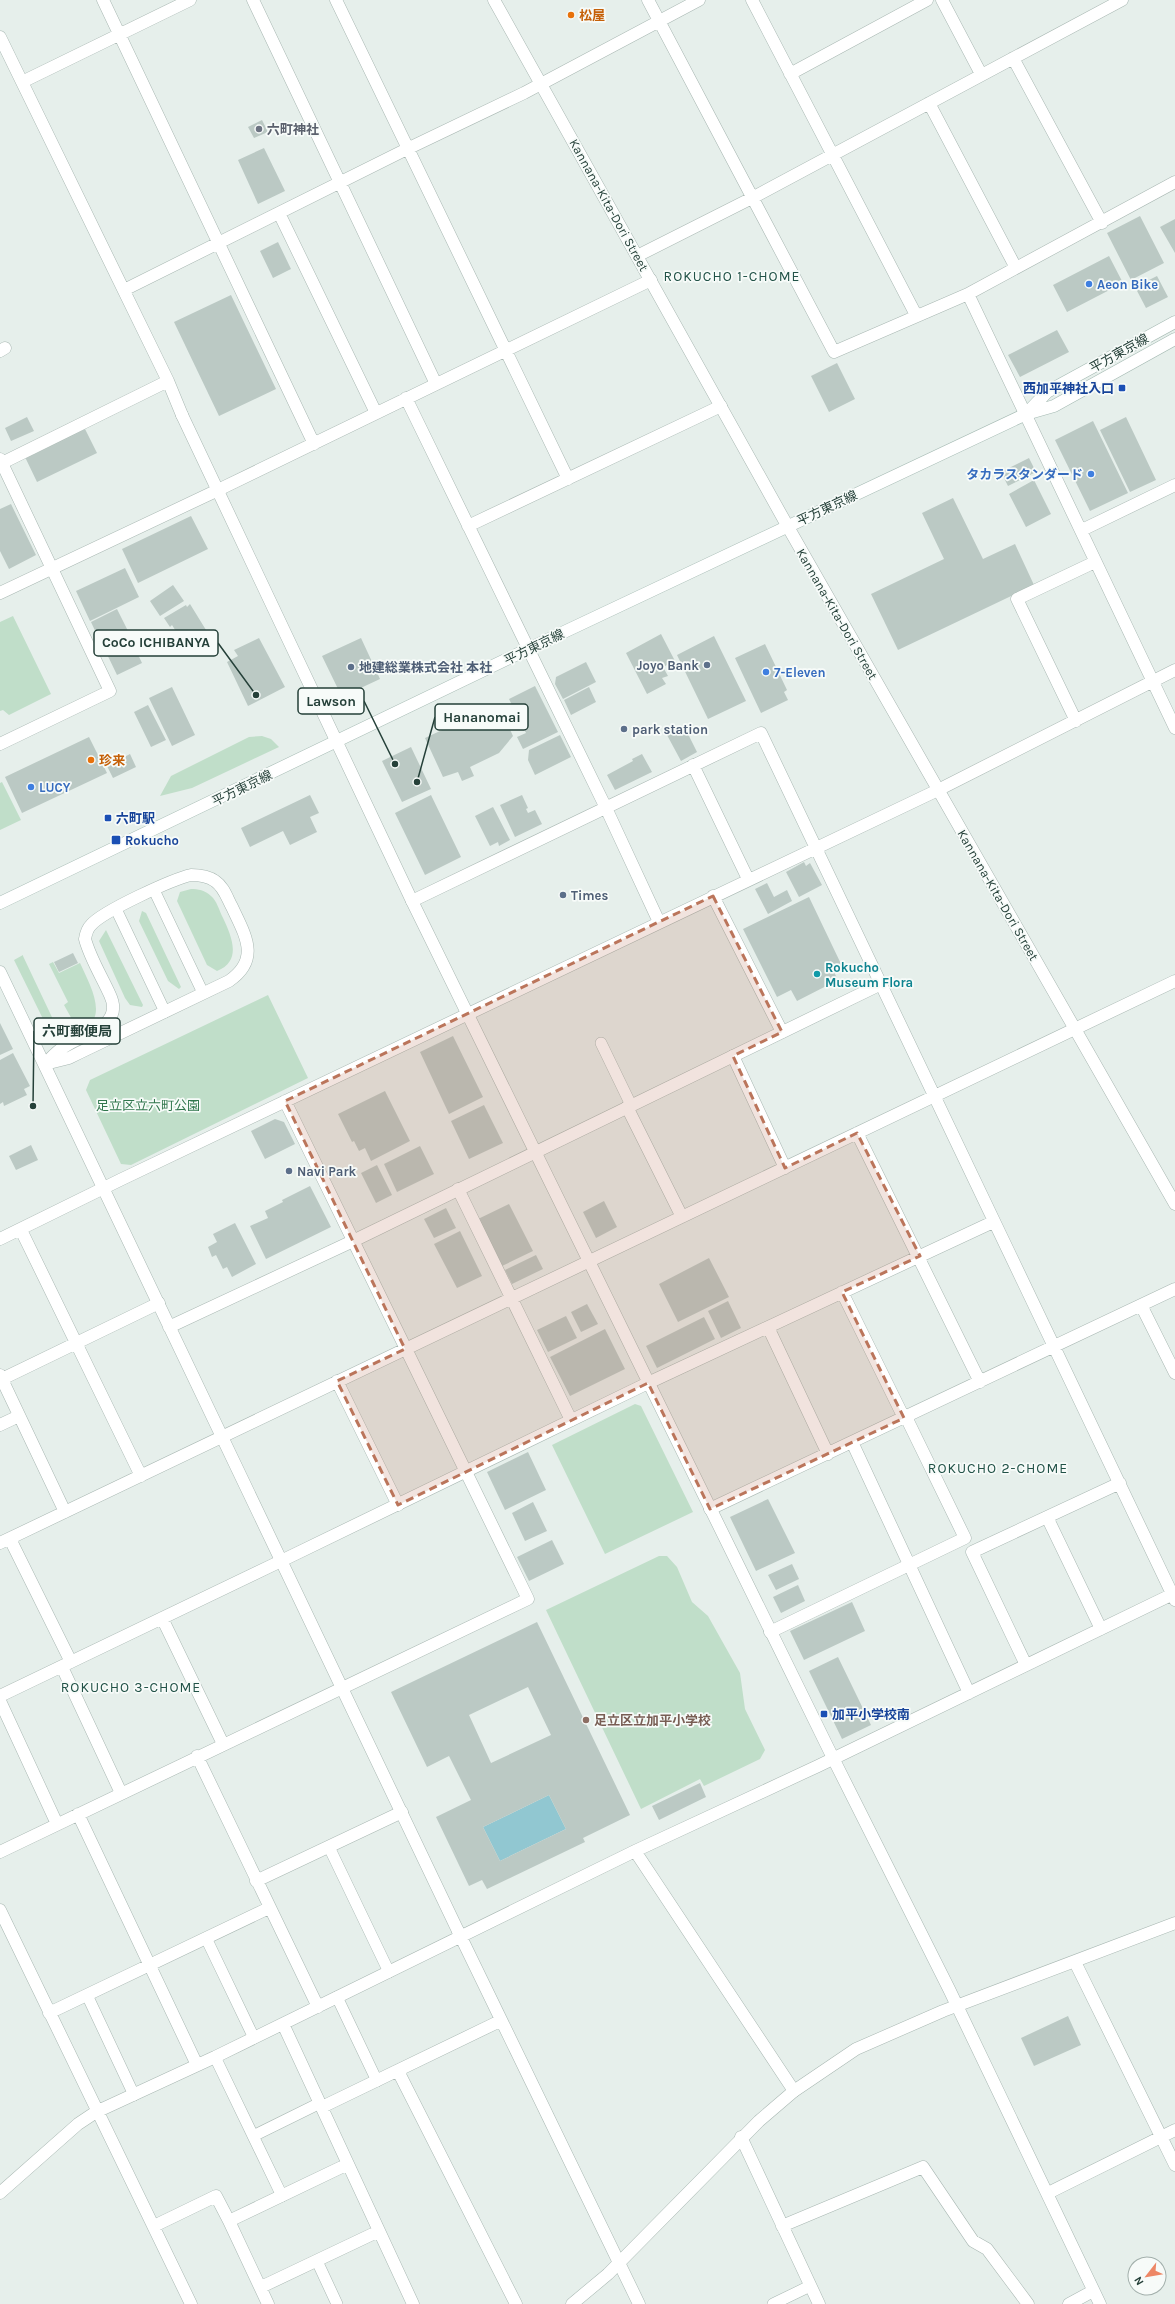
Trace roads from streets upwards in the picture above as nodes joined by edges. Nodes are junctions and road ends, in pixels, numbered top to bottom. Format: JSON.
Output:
{"nodes":[{"id":1,"x":103,"y":0,"type":"edge"},
{"id":2,"x":190,"y":0,"type":"edge"},
{"id":3,"x":253,"y":0,"type":"edge"},
{"id":4,"x":336,"y":0,"type":"edge"},
{"id":5,"x":494,"y":0,"type":"edge"},
{"id":6,"x":648,"y":0,"type":"edge"},
{"id":7,"x":699,"y":0,"type":"edge"},
{"id":8,"x":752,"y":0,"type":"edge"},
{"id":9,"x":927,"y":0,"type":"edge"},
{"id":10,"x":942,"y":0,"type":"edge"},
{"id":11,"x":1122,"y":0,"type":"edge"},
{"id":12,"x":659,"y":21,"type":"junction"},
{"id":13,"x":119,"y":34,"type":"junction"},
{"id":14,"x":0,"y":37,"type":"edge"},
{"id":15,"x":1013,"y":58,"type":"junction"},
{"id":16,"x":790,"y":74,"type":"junction"},
{"id":17,"x":982,"y":74,"type":"junction"},
{"id":18,"x":22,"y":82,"type":"junction"},
{"id":19,"x":541,"y":84,"type":"junction"},
{"id":20,"x":929,"y":103,"type":"junction"},
{"id":21,"x":407,"y":149,"type":"junction"},
{"id":22,"x":832,"y":154,"type":"junction"},
{"id":23,"x":340,"y":182,"type":"junction"},
{"id":24,"x":1175,"y":182,"type":"edge"},
{"id":25,"x":752,"y":198,"type":"junction"},
{"id":26,"x":279,"y":213,"type":"junction"},
{"id":27,"x":1102,"y":223,"type":"junction"},
{"id":28,"x":218,"y":243,"type":"junction"},
{"id":29,"x":637,"y":256,"type":"junction"},
{"id":30,"x":1016,"y":268,"type":"junction"},
{"id":31,"x":651,"y":280,"type":"junction"},
{"id":32,"x":124,"y":290,"type":"junction"},
{"id":33,"x":968,"y":294,"type":"junction"},
{"id":34,"x":916,"y":315,"type":"junction"},
{"id":35,"x":1175,"y":322,"type":"edge"},
{"id":36,"x":1175,"y":339,"type":"edge"},
{"id":37,"x":506,"y":350,"type":"junction"},
{"id":38,"x":168,"y":381,"type":"junction"},
{"id":39,"x":436,"y":384,"type":"junction"},
{"id":40,"x":406,"y":398,"type":"junction"},
{"id":41,"x":721,"y":406,"type":"junction"},
{"id":42,"x":376,"y":413,"type":"junction"},
{"id":43,"x":1026,"y":414,"type":"junction"},
{"id":44,"x":314,"y":444,"type":"junction"},
{"id":45,"x":1,"y":461,"type":"edge"},
{"id":46,"x":4,"y":478,"type":"edge"},
{"id":47,"x":568,"y":479,"type":"junction"},
{"id":48,"x":1175,"y":485,"type":"edge"},
{"id":49,"x":218,"y":490,"type":"junction"},
{"id":50,"x":468,"y":526,"type":"junction"},
{"id":51,"x":788,"y":527,"type":"junction"},
{"id":52,"x":1082,"y":530,"type":"junction"},
{"id":53,"x":1095,"y":562,"type":"junction"},
{"id":54,"x":52,"y":569,"type":"junction"},
{"id":55,"x":0,"y":593,"type":"edge"},
{"id":56,"x":528,"y":649,"type":"junction"},
{"id":57,"x":1175,"y":670,"type":"edge"},
{"id":58,"x":1152,"y":682,"type":"junction"},
{"id":59,"x":1076,"y":721,"type":"junction"},
{"id":60,"x":1175,"y":728,"type":"edge"},
{"id":61,"x":336,"y":742,"type":"junction"},
{"id":62,"x":0,"y":744,"type":"edge"},
{"id":63,"x":693,"y":765,"type":"junction"},
{"id":64,"x":938,"y":790,"type":"junction"},
{"id":65,"x":606,"y":808,"type":"junction"},
{"id":66,"x":815,"y":848,"type":"junction"},
{"id":67,"x":748,"y":880,"type":"junction"},
{"id":68,"x":713,"y":896,"type":"junction"},
{"id":69,"x":412,"y":901,"type":"junction"},
{"id":70,"x":0,"y":903,"type":"edge"},
{"id":71,"x":659,"y":922,"type":"junction"},
{"id":72,"x":0,"y":972,"type":"edge"},
{"id":73,"x":1175,"y":981,"type":"edge"},
{"id":74,"x":877,"y":986,"type":"junction"},
{"id":75,"x":469,"y":1014,"type":"junction"},
{"id":76,"x":1074,"y":1028,"type":"junction"},
{"id":77,"x":782,"y":1032,"type":"junction"},
{"id":78,"x":733,"y":1056,"type":"junction"},
{"id":79,"x":45,"y":1064,"type":"junction"},
{"id":80,"x":933,"y":1096,"type":"junction"},
{"id":81,"x":285,"y":1101,"type":"junction"},
{"id":82,"x":629,"y":1106,"type":"junction"},
{"id":83,"x":857,"y":1133,"type":"junction"},
{"id":84,"x":534,"y":1151,"type":"junction"},
{"id":85,"x":785,"y":1168,"type":"junction"},
{"id":86,"x":103,"y":1188,"type":"junction"},
{"id":87,"x":458,"y":1189,"type":"junction"},
{"id":88,"x":1175,"y":1204,"type":"edge"},
{"id":89,"x":682,"y":1217,"type":"junction"},
{"id":90,"x":993,"y":1222,"type":"junction"},
{"id":91,"x":21,"y":1230,"type":"junction"},
{"id":92,"x":0,"y":1239,"type":"edge"},
{"id":93,"x":353,"y":1241,"type":"junction"},
{"id":94,"x":920,"y":1256,"type":"junction"},
{"id":95,"x":589,"y":1261,"type":"junction"},
{"id":96,"x":1175,"y":1289,"type":"edge"},
{"id":97,"x":842,"y":1292,"type":"junction"},
{"id":98,"x":511,"y":1298,"type":"junction"},
{"id":99,"x":159,"y":1303,"type":"junction"},
{"id":100,"x":1141,"y":1305,"type":"junction"},
{"id":101,"x":170,"y":1327,"type":"junction"},
{"id":102,"x":768,"y":1327,"type":"junction"},
{"id":103,"x":78,"y":1343,"type":"junction"},
{"id":104,"x":1055,"y":1346,"type":"junction"},
{"id":105,"x":405,"y":1349,"type":"junction"},
{"id":106,"x":1175,"y":1373,"type":"edge"},
{"id":107,"x":1,"y":1377,"type":"edge"},
{"id":108,"x":337,"y":1382,"type":"junction"},
{"id":109,"x":980,"y":1382,"type":"junction"},
{"id":110,"x":648,"y":1383,"type":"junction"},
{"id":111,"x":19,"y":1416,"type":"junction"},
{"id":112,"x":905,"y":1417,"type":"junction"},
{"id":113,"x":571,"y":1420,"type":"junction"},
{"id":114,"x":0,"y":1425,"type":"edge"},
{"id":115,"x":222,"y":1436,"type":"junction"},
{"id":116,"x":852,"y":1442,"type":"junction"},
{"id":117,"x":828,"y":1454,"type":"junction"},
{"id":118,"x":466,"y":1472,"type":"junction"},
{"id":119,"x":141,"y":1476,"type":"junction"},
{"id":120,"x":1120,"y":1483,"type":"junction"},
{"id":121,"x":398,"y":1505,"type":"junction"},
{"id":122,"x":710,"y":1510,"type":"junction"},
{"id":123,"x":65,"y":1512,"type":"junction"},
{"id":124,"x":1047,"y":1517,"type":"junction"},
{"id":125,"x":965,"y":1538,"type":"junction"},
{"id":126,"x":5,"y":1541,"type":"edge"},
{"id":127,"x":972,"y":1552,"type":"junction"},
{"id":128,"x":281,"y":1561,"type":"junction"},
{"id":129,"x":910,"y":1565,"type":"junction"},
{"id":130,"x":1174,"y":1596,"type":"edge"},
{"id":131,"x":162,"y":1618,"type":"junction"},
{"id":132,"x":1101,"y":1629,"type":"junction"},
{"id":133,"x":770,"y":1632,"type":"junction"},
{"id":134,"x":67,"y":1664,"type":"junction"},
{"id":135,"x":1026,"y":1665,"type":"junction"},
{"id":136,"x":341,"y":1687,"type":"junction"},
{"id":137,"x":969,"y":1693,"type":"junction"},
{"id":138,"x":0,"y":1696,"type":"edge"},
{"id":139,"x":0,"y":1701,"type":"edge"},
{"id":140,"x":223,"y":1744,"type":"junction"},
{"id":141,"x":197,"y":1756,"type":"junction"},
{"id":142,"x":833,"y":1758,"type":"junction"},
{"id":143,"x":121,"y":1793,"type":"junction"},
{"id":144,"x":402,"y":1812,"type":"junction"},
{"id":145,"x":78,"y":1814,"type":"junction"},
{"id":146,"x":57,"y":1824,"type":"junction"},
{"id":147,"x":635,"y":1851,"type":"junction"},
{"id":148,"x":0,"y":1852,"type":"edge"},
{"id":149,"x":256,"y":1880,"type":"junction"},
{"id":150,"x":269,"y":1908,"type":"junction"},
{"id":151,"x":0,"y":1910,"type":"edge"},
{"id":152,"x":1175,"y":1923,"type":"edge"},
{"id":153,"x":459,"y":1935,"type":"junction"},
{"id":154,"x":1075,"y":1962,"type":"junction"},
{"id":155,"x":150,"y":1965,"type":"junction"},
{"id":156,"x":957,"y":2006,"type":"junction"},
{"id":157,"x":318,"y":2007,"type":"junction"},
{"id":158,"x":49,"y":2013,"type":"junction"},
{"id":159,"x":500,"y":2021,"type":"junction"},
{"id":160,"x":283,"y":2024,"type":"junction"},
{"id":161,"x":197,"y":2065,"type":"junction"},
{"id":162,"x":398,"y":2070,"type":"junction"},
{"id":163,"x":794,"y":2091,"type":"junction"},
{"id":164,"x":321,"y":2105,"type":"junction"},
{"id":165,"x":96,"y":2112,"type":"junction"},
{"id":166,"x":1175,"y":2130,"type":"edge"},
{"id":167,"x":741,"y":2137,"type":"junction"},
{"id":168,"x":1161,"y":2137,"type":"junction"},
{"id":169,"x":348,"y":2164,"type":"junction"},
{"id":170,"x":1175,"y":2165,"type":"edge"},
{"id":171,"x":0,"y":2193,"type":"edge"},
{"id":172,"x":1048,"y":2194,"type":"junction"},
{"id":173,"x":229,"y":2221,"type":"junction"},
{"id":174,"x":154,"y":2226,"type":"junction"},
{"id":175,"x":782,"y":2226,"type":"junction"},
{"id":176,"x":379,"y":2231,"type":"junction"},
{"id":177,"x":620,"y":2262,"type":"junction"},
{"id":178,"x":261,"y":2287,"type":"junction"},
{"id":179,"x":1094,"y":2291,"type":"junction"},
{"id":180,"x":191,"y":2304,"type":"edge"},
{"id":181,"x":268,"y":2304,"type":"edge"},
{"id":182,"x":413,"y":2304,"type":"edge"},
{"id":183,"x":516,"y":2304,"type":"edge"},
{"id":184,"x":572,"y":2304,"type":"edge"},
{"id":185,"x":639,"y":2304,"type":"edge"},
{"id":186,"x":819,"y":2304,"type":"edge"},
{"id":187,"x":1028,"y":2304,"type":"edge"},
{"id":188,"x":1069,"y":2304,"type":"edge"},
{"id":189,"x":1100,"y":2304,"type":"edge"}],
"edges":[{"from":1,"to":13,"type":"street"},
{"from":2,"to":13,"type":"street"},
{"from":3,"to":23,"type":"street"},
{"from":4,"to":21,"type":"street"},
{"from":5,"to":19,"type":"street","name":"Kannana-Kita-Dori Street"},
{"from":6,"to":12,"type":"street"},
{"from":7,"to":12,"type":"street"},
{"from":8,"to":16,"type":"street"},
{"from":9,"to":16,"type":"street"},
{"from":10,"to":17,"type":"street"},
{"from":11,"to":15,"type":"street"},
{"from":12,"to":19,"type":"street"},
{"from":12,"to":25,"type":"street"},
{"from":13,"to":18,"type":"street"},
{"from":13,"to":28,"type":"street"},
{"from":14,"to":18,"type":"street"},
{"from":15,"to":17,"type":"street"},
{"from":15,"to":27,"type":"street"},
{"from":16,"to":22,"type":"street"},
{"from":17,"to":20,"type":"street"},
{"from":18,"to":32,"type":"street"},
{"from":19,"to":21,"type":"street"},
{"from":19,"to":29,"type":"street","name":"Kannana-Kita-Dori Street"},
{"from":20,"to":22,"type":"street"},
{"from":20,"to":30,"type":"street"},
{"from":21,"to":23,"type":"street"},
{"from":21,"to":37,"type":"street"},
{"from":22,"to":25,"type":"street"},
{"from":22,"to":34,"type":"street"},
{"from":23,"to":26,"type":"street"},
{"from":23,"to":39,"type":"street"},
{"from":24,"to":27,"type":"street"},
{"from":25,"to":29,"type":"street"},
{"from":25,"to":34,"type":"street"},
{"from":26,"to":28,"type":"street"},
{"from":26,"to":42,"type":"street"},
{"from":27,"to":30,"type":"street"},
{"from":28,"to":32,"type":"street"},
{"from":28,"to":44,"type":"street"},
{"from":29,"to":31,"type":"street","name":"Kannana-Kita-Dori Street"},
{"from":30,"to":33,"type":"street"},
{"from":31,"to":37,"type":"street"},
{"from":31,"to":41,"type":"street","name":"Kannana-Kita-Dori Street"},
{"from":32,"to":38,"type":"street"},
{"from":33,"to":34,"type":"street"},
{"from":33,"to":43,"type":"street"},
{"from":35,"to":43,"type":"street","name":"平方東京線"},
{"from":36,"to":43,"type":"street","name":"平方東京線"},
{"from":37,"to":39,"type":"street"},
{"from":37,"to":47,"type":"street"},
{"from":38,"to":45,"type":"street"},
{"from":38,"to":49,"type":"street"},
{"from":39,"to":40,"type":"street"},
{"from":40,"to":42,"type":"street"},
{"from":40,"to":50,"type":"street"},
{"from":41,"to":47,"type":"street"},
{"from":41,"to":51,"type":"street","name":"Kannana-Kita-Dori Street"},
{"from":42,"to":44,"type":"street"},
{"from":43,"to":51,"type":"street","name":"平方東京線"},
{"from":43,"to":52,"type":"street"},
{"from":44,"to":49,"type":"street"},
{"from":45,"to":46,"type":"street"},
{"from":46,"to":54,"type":"street"},
{"from":47,"to":50,"type":"street"},
{"from":48,"to":52,"type":"street"},
{"from":49,"to":54,"type":"street"},
{"from":49,"to":61,"type":"street"},
{"from":50,"to":56,"type":"street"},
{"from":51,"to":56,"type":"street","name":"平方東京線"},
{"from":51,"to":64,"type":"street","name":"Kannana-Kita-Dori Street"},
{"from":52,"to":53,"type":"street"},
{"from":53,"to":58,"type":"street"},
{"from":53,"to":59,"type":"street"},
{"from":54,"to":55,"type":"street"},
{"from":54,"to":62,"type":"street"},
{"from":56,"to":61,"type":"street","name":"平方東京線"},
{"from":56,"to":65,"type":"street"},
{"from":57,"to":58,"type":"street"},
{"from":58,"to":59,"type":"street"},
{"from":58,"to":60,"type":"street"},
{"from":59,"to":64,"type":"street"},
{"from":61,"to":69,"type":"street"},
{"from":61,"to":70,"type":"street","name":"平方東京線"},
{"from":63,"to":65,"type":"street"},
{"from":63,"to":66,"type":"street"},
{"from":63,"to":67,"type":"street"},
{"from":64,"to":66,"type":"street"},
{"from":64,"to":76,"type":"street","name":"Kannana-Kita-Dori Street"},
{"from":65,"to":69,"type":"street"},
{"from":65,"to":71,"type":"street"},
{"from":66,"to":67,"type":"street"},
{"from":66,"to":74,"type":"street"},
{"from":67,"to":68,"type":"street"},
{"from":68,"to":71,"type":"street"},
{"from":68,"to":77,"type":"street"},
{"from":69,"to":75,"type":"street"},
{"from":71,"to":75,"type":"street"},
{"from":72,"to":79,"type":"street"},
{"from":73,"to":76,"type":"street"},
{"from":74,"to":77,"type":"street"},
{"from":74,"to":80,"type":"street"},
{"from":75,"to":81,"type":"street"},
{"from":75,"to":84,"type":"street"},
{"from":76,"to":80,"type":"street"},
{"from":76,"to":88,"type":"street","name":"Kannana-Kita-Dori Street"},
{"from":77,"to":78,"type":"street"},
{"from":78,"to":82,"type":"street"},
{"from":78,"to":85,"type":"street"},
{"from":79,"to":79,"type":"street"},
{"from":79,"to":86,"type":"street"},
{"from":80,"to":83,"type":"street"},
{"from":80,"to":90,"type":"street"},
{"from":81,"to":86,"type":"street"},
{"from":81,"to":93,"type":"street"},
{"from":82,"to":84,"type":"street"},
{"from":82,"to":89,"type":"street"},
{"from":83,"to":85,"type":"street"},
{"from":83,"to":94,"type":"street"},
{"from":84,"to":87,"type":"street"},
{"from":84,"to":95,"type":"street"},
{"from":85,"to":89,"type":"street"},
{"from":86,"to":91,"type":"street"},
{"from":86,"to":99,"type":"street"},
{"from":87,"to":93,"type":"street"},
{"from":87,"to":98,"type":"street"},
{"from":89,"to":95,"type":"street"},
{"from":90,"to":94,"type":"street"},
{"from":90,"to":104,"type":"street"},
{"from":91,"to":92,"type":"street"},
{"from":91,"to":103,"type":"street"},
{"from":93,"to":101,"type":"street"},
{"from":93,"to":105,"type":"street"},
{"from":94,"to":97,"type":"street"},
{"from":94,"to":109,"type":"street"},
{"from":95,"to":98,"type":"street"},
{"from":95,"to":110,"type":"street"},
{"from":96,"to":100,"type":"street"},
{"from":97,"to":102,"type":"street"},
{"from":97,"to":112,"type":"street"},
{"from":98,"to":105,"type":"street"},
{"from":98,"to":113,"type":"street"},
{"from":99,"to":101,"type":"street"},
{"from":99,"to":103,"type":"street"},
{"from":100,"to":104,"type":"street"},
{"from":100,"to":106,"type":"street"},
{"from":101,"to":115,"type":"street"},
{"from":102,"to":110,"type":"street"},
{"from":102,"to":117,"type":"street"},
{"from":103,"to":107,"type":"street"},
{"from":103,"to":119,"type":"street"},
{"from":104,"to":109,"type":"street"},
{"from":104,"to":120,"type":"street"},
{"from":105,"to":108,"type":"street"},
{"from":105,"to":118,"type":"street"},
{"from":107,"to":111,"type":"street"},
{"from":108,"to":115,"type":"street"},
{"from":108,"to":121,"type":"street"},
{"from":109,"to":112,"type":"street"},
{"from":110,"to":113,"type":"street"},
{"from":110,"to":122,"type":"street"},
{"from":111,"to":114,"type":"street"},
{"from":111,"to":123,"type":"street"},
{"from":112,"to":116,"type":"street"},
{"from":112,"to":125,"type":"street"},
{"from":113,"to":118,"type":"street"},
{"from":115,"to":119,"type":"street"},
{"from":115,"to":128,"type":"street"},
{"from":116,"to":117,"type":"street"},
{"from":116,"to":129,"type":"street"},
{"from":117,"to":122,"type":"street"},
{"from":118,"to":121,"type":"street"},
{"from":118,"to":136,"type":"street"},
{"from":119,"to":123,"type":"street"},
{"from":120,"to":124,"type":"street"},
{"from":120,"to":130,"type":"street"},
{"from":121,"to":128,"type":"street"},
{"from":122,"to":133,"type":"street"},
{"from":123,"to":126,"type":"street"},
{"from":124,"to":127,"type":"street"},
{"from":124,"to":132,"type":"street"},
{"from":125,"to":127,"type":"street"},
{"from":125,"to":129,"type":"street"},
{"from":126,"to":134,"type":"street"},
{"from":127,"to":135,"type":"street"},
{"from":128,"to":131,"type":"street"},
{"from":128,"to":136,"type":"street"},
{"from":129,"to":133,"type":"street"},
{"from":129,"to":137,"type":"street"},
{"from":130,"to":132,"type":"street"},
{"from":131,"to":134,"type":"street"},
{"from":131,"to":140,"type":"street"},
{"from":132,"to":135,"type":"street"},
{"from":133,"to":142,"type":"street"},
{"from":134,"to":138,"type":"street"},
{"from":134,"to":143,"type":"street"},
{"from":135,"to":137,"type":"street"},
{"from":136,"to":140,"type":"street"},
{"from":136,"to":144,"type":"street"},
{"from":137,"to":142,"type":"street"},
{"from":139,"to":146,"type":"street"},
{"from":140,"to":141,"type":"street"},
{"from":141,"to":143,"type":"street"},
{"from":141,"to":149,"type":"street"},
{"from":142,"to":147,"type":"street"},
{"from":142,"to":156,"type":"street"},
{"from":143,"to":145,"type":"street"},
{"from":144,"to":149,"type":"street"},
{"from":144,"to":153,"type":"street"},
{"from":145,"to":146,"type":"street"},
{"from":145,"to":155,"type":"street"},
{"from":146,"to":148,"type":"street"},
{"from":147,"to":153,"type":"street"},
{"from":147,"to":163,"type":"street"},
{"from":149,"to":150,"type":"street"},
{"from":150,"to":155,"type":"street"},
{"from":150,"to":157,"type":"street"},
{"from":151,"to":158,"type":"street"},
{"from":152,"to":154,"type":"street"},
{"from":153,"to":157,"type":"street"},
{"from":153,"to":159,"type":"street"},
{"from":154,"to":156,"type":"street"},
{"from":154,"to":168,"type":"street"},
{"from":155,"to":158,"type":"street"},
{"from":155,"to":161,"type":"street"},
{"from":156,"to":163,"type":"street"},
{"from":156,"to":172,"type":"street"},
{"from":157,"to":160,"type":"street"},
{"from":158,"to":165,"type":"street"},
{"from":159,"to":162,"type":"street"},
{"from":159,"to":177,"type":"street"},
{"from":160,"to":161,"type":"street"},
{"from":160,"to":164,"type":"street"},
{"from":161,"to":165,"type":"street"},
{"from":162,"to":164,"type":"street"},
{"from":162,"to":183,"type":"street"},
{"from":163,"to":167,"type":"street"},
{"from":164,"to":169,"type":"street"},
{"from":165,"to":171,"type":"street"},
{"from":165,"to":174,"type":"street"},
{"from":166,"to":168,"type":"street"},
{"from":167,"to":175,"type":"street"},
{"from":167,"to":177,"type":"street"},
{"from":168,"to":170,"type":"street"},
{"from":168,"to":172,"type":"street"},
{"from":169,"to":173,"type":"street"},
{"from":169,"to":176,"type":"street"},
{"from":172,"to":179,"type":"street"},
{"from":173,"to":174,"type":"street"},
{"from":173,"to":178,"type":"street"},
{"from":174,"to":180,"type":"street"},
{"from":175,"to":186,"type":"street"},
{"from":175,"to":187,"type":"street"},
{"from":176,"to":178,"type":"street"},
{"from":176,"to":182,"type":"street"},
{"from":177,"to":184,"type":"street"},
{"from":177,"to":185,"type":"street"},
{"from":178,"to":181,"type":"street"},
{"from":179,"to":188,"type":"street"},
{"from":179,"to":189,"type":"street"}]}
